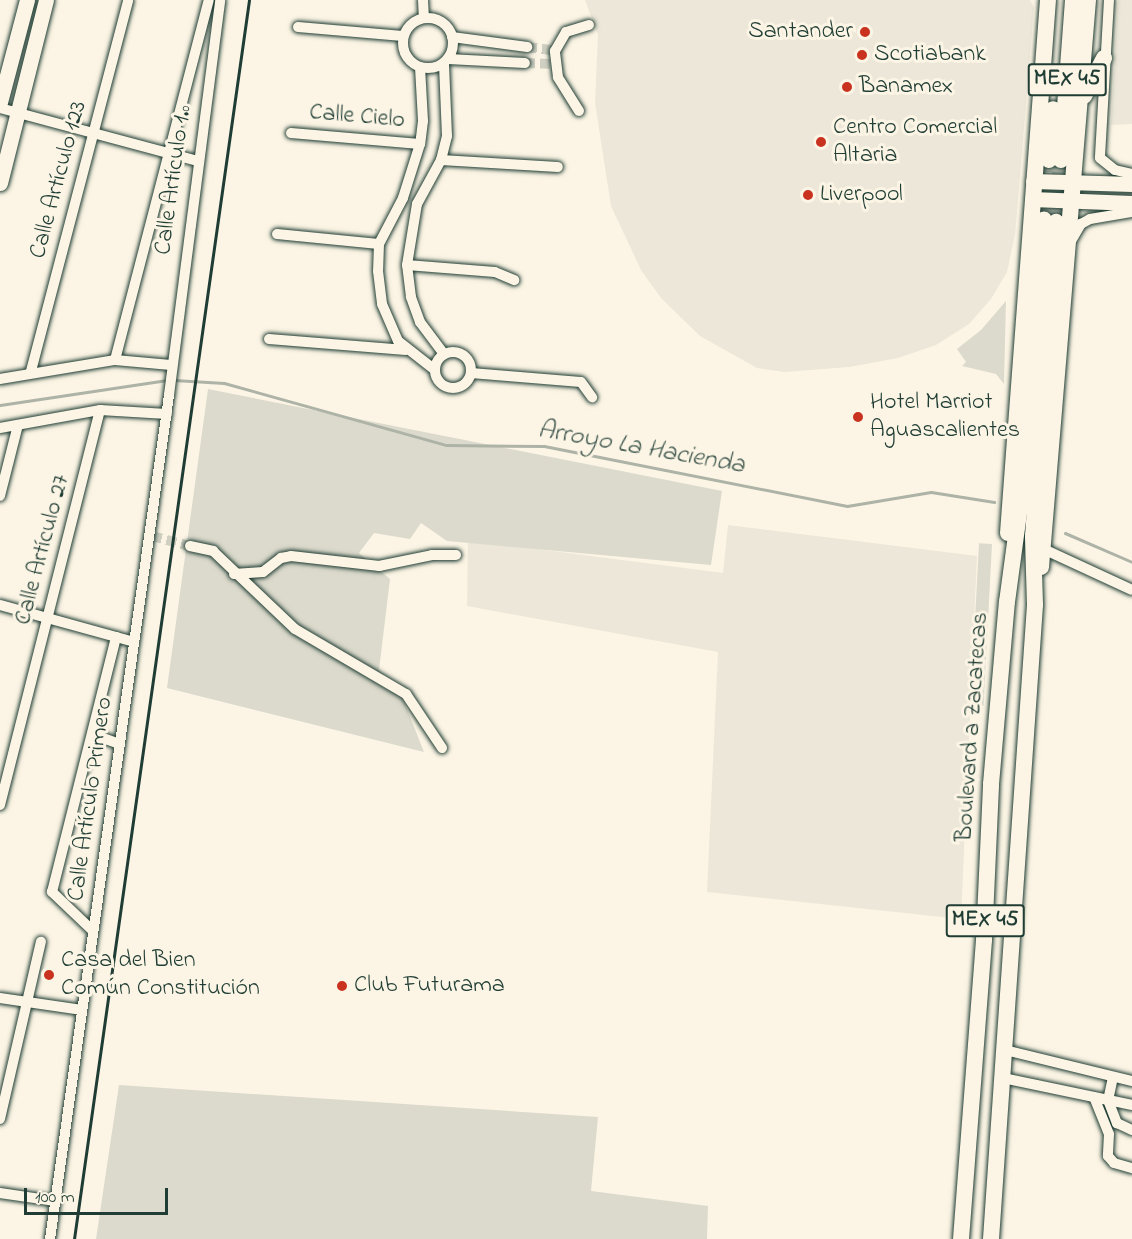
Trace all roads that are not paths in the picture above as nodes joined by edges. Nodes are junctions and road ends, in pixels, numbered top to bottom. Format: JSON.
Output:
{"nodes":[{"id":1,"x":27,"y":0,"type":"edge"},
{"id":2,"x":46,"y":0,"type":"edge"},
{"id":3,"x":128,"y":0,"type":"edge"},
{"id":4,"x":209,"y":0,"type":"edge"},
{"id":5,"x":220,"y":0,"type":"edge"},
{"id":6,"x":423,"y":0,"type":"edge"},
{"id":7,"x":1048,"y":0,"type":"edge"},
{"id":8,"x":1062,"y":0,"type":"edge"},
{"id":9,"x":1073,"y":0,"type":"edge"},
{"id":10,"x":1088,"y":0,"type":"edge"},
{"id":11,"x":1109,"y":0,"type":"edge"},
{"id":12,"x":424,"y":18,"type":"junction"},
{"id":13,"x":584,"y":26,"type":"dead end"},
{"id":14,"x":298,"y":27,"type":"dead end"},
{"id":15,"x":403,"y":36,"type":"junction"},
{"id":16,"x":452,"y":37,"type":"junction"},
{"id":17,"x":527,"y":47,"type":"tunnel mouth"},
{"id":18,"x":1104,"y":58,"type":"junction"},
{"id":19,"x":446,"y":61,"type":"junction"},
{"id":20,"x":525,"y":63,"type":"tunnel mouth"},
{"id":21,"x":420,"y":68,"type":"junction"},
{"id":22,"x":0,"y":102,"type":"edge"},
{"id":23,"x":1081,"y":102,"type":"junction"},
{"id":24,"x":0,"y":108,"type":"edge"},
{"id":25,"x":579,"y":111,"type":"dead end"},
{"id":26,"x":18,"y":114,"type":"junction"},
{"id":27,"x":94,"y":132,"type":"junction"},
{"id":28,"x":291,"y":133,"type":"dead end"},
{"id":29,"x":420,"y":144,"type":"junction"},
{"id":30,"x":166,"y":154,"type":"junction"},
{"id":31,"x":441,"y":160,"type":"junction"},
{"id":32,"x":198,"y":161,"type":"junction"},
{"id":33,"x":558,"y":167,"type":"dead end"},
{"id":34,"x":1132,"y":174,"type":"edge"},
{"id":35,"x":1033,"y":181,"type":"junction"},
{"id":36,"x":0,"y":183,"type":"edge"},
{"id":37,"x":1074,"y":184,"type":"junction"},
{"id":38,"x":1132,"y":184,"type":"edge"},
{"id":39,"x":403,"y":198,"type":"junction"},
{"id":40,"x":1032,"y":199,"type":"junction"},
{"id":41,"x":1072,"y":203,"type":"junction"},
{"id":42,"x":1132,"y":203,"type":"edge"},
{"id":43,"x":417,"y":204,"type":"junction"},
{"id":44,"x":1132,"y":212,"type":"edge"},
{"id":45,"x":277,"y":234,"type":"dead end"},
{"id":46,"x":380,"y":244,"type":"junction"},
{"id":47,"x":1068,"y":247,"type":"junction"},
{"id":48,"x":407,"y":265,"type":"junction"},
{"id":49,"x":514,"y":280,"type":"dead end"},
{"id":50,"x":269,"y":339,"type":"dead end"},
{"id":51,"x":406,"y":350,"type":"junction"},
{"id":52,"x":444,"y":354,"type":"junction"},
{"id":53,"x":115,"y":360,"type":"junction"},
{"id":54,"x":171,"y":369,"type":"junction"},
{"id":55,"x":435,"y":370,"type":"junction"},
{"id":56,"x":31,"y":371,"type":"junction"},
{"id":57,"x":471,"y":372,"type":"junction"},
{"id":58,"x":0,"y":379,"type":"edge"},
{"id":59,"x":592,"y":397,"type":"dead end"},
{"id":60,"x":100,"y":410,"type":"junction"},
{"id":61,"x":166,"y":414,"type":"junction"},
{"id":62,"x":18,"y":425,"type":"junction"},
{"id":63,"x":0,"y":428,"type":"edge"},
{"id":64,"x":0,"y":496,"type":"edge"},
{"id":65,"x":190,"y":546,"type":"tunnel mouth"},
{"id":66,"x":1039,"y":547,"type":"junction"},
{"id":67,"x":456,"y":555,"type":"dead end"},
{"id":68,"x":234,"y":574,"type":"junction"},
{"id":69,"x":1132,"y":590,"type":"edge"},
{"id":70,"x":1007,"y":602,"type":"junction"},
{"id":71,"x":0,"y":604,"type":"edge"},
{"id":72,"x":46,"y":617,"type":"junction"},
{"id":73,"x":116,"y":637,"type":"junction"},
{"id":74,"x":134,"y":642,"type":"junction"},
{"id":75,"x":92,"y":734,"type":"junction"},
{"id":76,"x":120,"y":744,"type":"junction"},
{"id":77,"x":442,"y":748,"type":"dead end"},
{"id":78,"x":0,"y":805,"type":"edge"},
{"id":79,"x":93,"y":931,"type":"junction"},
{"id":80,"x":41,"y":942,"type":"dead end"},
{"id":81,"x":0,"y":998,"type":"edge"},
{"id":82,"x":28,"y":1001,"type":"junction"},
{"id":83,"x":82,"y":1011,"type":"junction"},
{"id":84,"x":1005,"y":1050,"type":"junction"},
{"id":85,"x":1113,"y":1077,"type":"junction"},
{"id":86,"x":1003,"y":1078,"type":"junction"},
{"id":87,"x":1132,"y":1081,"type":"edge"},
{"id":88,"x":1094,"y":1097,"type":"junction"},
{"id":89,"x":1108,"y":1100,"type":"junction"},
{"id":90,"x":1132,"y":1105,"type":"edge"},
{"id":91,"x":0,"y":1119,"type":"edge"},
{"id":92,"x":1132,"y":1131,"type":"edge"},
{"id":93,"x":1132,"y":1168,"type":"edge"},
{"id":94,"x":0,"y":1193,"type":"edge"},
{"id":95,"x":55,"y":1201,"type":"junction"},
{"id":96,"x":50,"y":1239,"type":"edge"},
{"id":97,"x":961,"y":1239,"type":"edge"},
{"id":98,"x":991,"y":1239,"type":"edge"}],
"edges":[{"from":1,"to":22,"type":"main road"},
{"from":2,"to":26,"type":"main road"},
{"from":3,"to":27,"type":"street","name":"Calle Artículo 123"},
{"from":4,"to":30,"type":"street"},
{"from":5,"to":32,"type":"street","name":"Calle Artículo 1.º"},
{"from":6,"to":12,"type":"street"},
{"from":7,"to":35,"type":"main road"},
{"from":8,"to":9,"type":"main road","number":"MEX 45"},
{"from":10,"to":23,"type":"main road"},
{"from":11,"to":18,"type":"street"},
{"from":12,"to":15,"type":"street"},
{"from":12,"to":16,"type":"street"},
{"from":13,"to":25,"type":"street"},
{"from":14,"to":15,"type":"street"},
{"from":15,"to":21,"type":"street"},
{"from":16,"to":17,"type":"street"},
{"from":16,"to":19,"type":"street"},
{"from":18,"to":23,"type":"main road"},
{"from":18,"to":34,"type":"street"},
{"from":19,"to":20,"type":"street"},
{"from":19,"to":21,"type":"street"},
{"from":19,"to":31,"type":"street"},
{"from":21,"to":29,"type":"street"},
{"from":23,"to":37,"type":"main road"},
{"from":24,"to":26,"type":"street"},
{"from":26,"to":27,"type":"street"},
{"from":26,"to":36,"type":"main road"},
{"from":27,"to":30,"type":"street"},
{"from":27,"to":56,"type":"street","name":"Calle Artículo 123"},
{"from":28,"to":29,"type":"street","name":"Calle Cielo"},
{"from":29,"to":39,"type":"street"},
{"from":30,"to":32,"type":"street"},
{"from":30,"to":53,"type":"street"},
{"from":31,"to":33,"type":"street"},
{"from":31,"to":43,"type":"street"},
{"from":32,"to":54,"type":"street","name":"Calle Artículo 1.º"},
{"from":35,"to":37,"type":"main road"},
{"from":35,"to":40,"type":"main road"},
{"from":37,"to":38,"type":"main road"},
{"from":37,"to":41,"type":"main road"},
{"from":39,"to":43,"type":"street"},
{"from":39,"to":46,"type":"street"},
{"from":40,"to":41,"type":"main road"},
{"from":40,"to":70,"type":"main road"},
{"from":41,"to":42,"type":"main road"},
{"from":41,"to":47,"type":"main road"},
{"from":43,"to":48,"type":"street"},
{"from":44,"to":47,"type":"street"},
{"from":45,"to":46,"type":"street"},
{"from":46,"to":51,"type":"street"},
{"from":47,"to":66,"type":"main road"},
{"from":48,"to":49,"type":"street"},
{"from":48,"to":52,"type":"street"},
{"from":50,"to":51,"type":"street"},
{"from":51,"to":55,"type":"street"},
{"from":52,"to":55,"type":"street"},
{"from":52,"to":57,"type":"street"},
{"from":53,"to":54,"type":"street"},
{"from":53,"to":56,"type":"street"},
{"from":54,"to":61,"type":"street","name":"Calle Artículo Primero"},
{"from":55,"to":57,"type":"street"},
{"from":56,"to":58,"type":"street"},
{"from":57,"to":59,"type":"street"},
{"from":60,"to":61,"type":"street"},
{"from":60,"to":62,"type":"street"},
{"from":60,"to":72,"type":"street","name":"Calle Artículo 27"},
{"from":61,"to":74,"type":"street","name":"Calle Artículo Primero"},
{"from":62,"to":63,"type":"street"},
{"from":62,"to":64,"type":"street"},
{"from":65,"to":68,"type":"street"},
{"from":66,"to":69,"type":"street"},
{"from":66,"to":70,"type":"main road","name":"Boulevard a Zacatecas","number":"MEX 45"},
{"from":66,"to":84,"type":"main road","name":"Boulevard a Zacatecas","number":"MEX 45"},
{"from":67,"to":68,"type":"street"},
{"from":68,"to":77,"type":"street"},
{"from":70,"to":97,"type":"main road","name":"Boulevard a Zacatecas","number":"MEX 45"},
{"from":71,"to":72,"type":"street"},
{"from":72,"to":73,"type":"street"},
{"from":72,"to":78,"type":"street","name":"Calle Artículo 27"},
{"from":73,"to":74,"type":"street"},
{"from":73,"to":75,"type":"street"},
{"from":74,"to":76,"type":"street","name":"Calle Artículo Primero"},
{"from":75,"to":76,"type":"street"},
{"from":75,"to":79,"type":"street"},
{"from":76,"to":79,"type":"street","name":"Calle Artículo Primero"},
{"from":79,"to":83,"type":"street","name":"Calle Artículo Primero"},
{"from":80,"to":82,"type":"street"},
{"from":81,"to":82,"type":"street"},
{"from":82,"to":83,"type":"street"},
{"from":82,"to":91,"type":"street"},
{"from":83,"to":95,"type":"street","name":"Calle Artículo Primero"},
{"from":84,"to":85,"type":"street"},
{"from":84,"to":86,"type":"main road","name":"Boulevard a Zacatecas","number":"MEX 45"},
{"from":85,"to":87,"type":"street"},
{"from":85,"to":89,"type":"street"},
{"from":86,"to":88,"type":"street"},
{"from":86,"to":98,"type":"main road","name":"Boulevard a Zacatecas","number":"MEX 45"},
{"from":88,"to":89,"type":"street"},
{"from":88,"to":93,"type":"street"},
{"from":89,"to":90,"type":"street"},
{"from":89,"to":92,"type":"street"},
{"from":94,"to":95,"type":"street"},
{"from":95,"to":96,"type":"street","name":"Calle Artículo Primero"}]}
